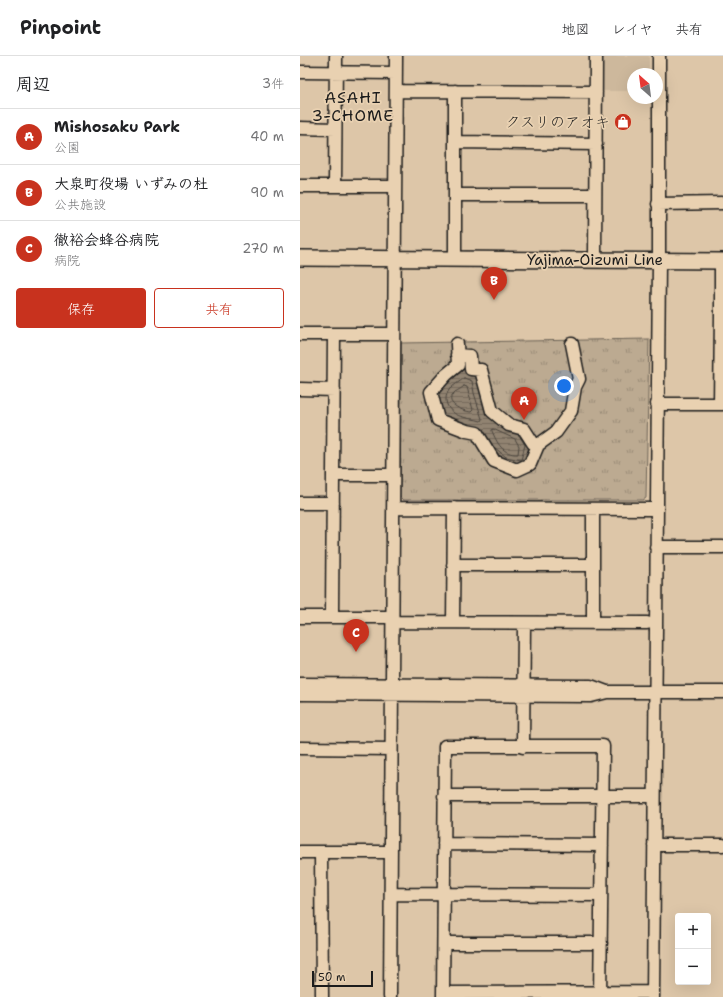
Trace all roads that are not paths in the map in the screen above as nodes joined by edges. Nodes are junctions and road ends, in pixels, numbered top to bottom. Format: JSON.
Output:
{"nodes":[{"id":1,"x":336,"y":56,"type":"edge"},
{"id":2,"x":396,"y":56,"type":"edge"},
{"id":3,"x":596,"y":56,"type":"edge"},
{"id":4,"x":659,"y":56,"type":"edge"},
{"id":5,"x":300,"y":72,"type":"edge"},
{"id":6,"x":336,"y":72,"type":"junction"},
{"id":7,"x":396,"y":73,"type":"junction"},
{"id":8,"x":396,"y":91,"type":"junction"},
{"id":9,"x":455,"y":91,"type":"junction"},
{"id":10,"x":596,"y":92,"type":"junction"},
{"id":11,"x":300,"y":128,"type":"edge"},
{"id":12,"x":335,"y":129,"type":"junction"},
{"id":13,"x":455,"y":142,"type":"junction"},
{"id":14,"x":596,"y":144,"type":"junction"},
{"id":15,"x":300,"y":186,"type":"edge"},
{"id":16,"x":335,"y":186,"type":"junction"},
{"id":17,"x":395,"y":186,"type":"junction"},
{"id":18,"x":455,"y":195,"type":"junction"},
{"id":19,"x":596,"y":195,"type":"junction"},
{"id":20,"x":723,"y":203,"type":"edge"},
{"id":21,"x":658,"y":204,"type":"junction"},
{"id":22,"x":300,"y":258,"type":"edge"},
{"id":23,"x":394,"y":258,"type":"junction"},
{"id":24,"x":455,"y":259,"type":"junction"},
{"id":25,"x":595,"y":259,"type":"junction"},
{"id":26,"x":658,"y":260,"type":"junction"},
{"id":27,"x":722,"y":260,"type":"edge"},
{"id":28,"x":722,"y":313,"type":"edge"},
{"id":29,"x":300,"y":334,"type":"edge"},
{"id":30,"x":334,"y":334,"type":"junction"},
{"id":31,"x":394,"y":334,"type":"junction"},
{"id":32,"x":572,"y":344,"type":"dead end"},
{"id":33,"x":300,"y":389,"type":"edge"},
{"id":34,"x":334,"y":390,"type":"junction"},
{"id":35,"x":657,"y":404,"type":"junction"},
{"id":36,"x":722,"y":404,"type":"edge"},
{"id":37,"x":538,"y":446,"type":"junction"},
{"id":38,"x":333,"y":475,"type":"junction"},
{"id":39,"x":393,"y":475,"type":"junction"},
{"id":40,"x":300,"y":503,"type":"edge"},
{"id":41,"x":333,"y":503,"type":"junction"},
{"id":42,"x":393,"y":508,"type":"junction"},
{"id":43,"x":454,"y":508,"type":"junction"},
{"id":44,"x":592,"y":508,"type":"junction"},
{"id":45,"x":656,"y":508,"type":"junction"},
{"id":46,"x":656,"y":547,"type":"junction"},
{"id":47,"x":723,"y":547,"type":"edge"},
{"id":48,"x":453,"y":565,"type":"junction"},
{"id":49,"x":593,"y":565,"type":"junction"},
{"id":50,"x":300,"y":616,"type":"edge"},
{"id":51,"x":332,"y":616,"type":"junction"},
{"id":52,"x":395,"y":620,"type":"junction"},
{"id":53,"x":453,"y":622,"type":"junction"},
{"id":54,"x":524,"y":623,"type":"junction"},
{"id":55,"x":593,"y":623,"type":"junction"},
{"id":56,"x":647,"y":624,"type":"dead end"},
{"id":57,"x":300,"y":684,"type":"edge"},
{"id":58,"x":392,"y":689,"type":"junction"},
{"id":59,"x":523,"y":690,"type":"junction"},
{"id":60,"x":655,"y":692,"type":"junction"},
{"id":61,"x":723,"y":692,"type":"edge"},
{"id":62,"x":300,"y":694,"type":"edge"},
{"id":63,"x":523,"y":747,"type":"junction"},
{"id":64,"x":300,"y":748,"type":"edge"},
{"id":65,"x":391,"y":749,"type":"junction"},
{"id":66,"x":444,"y":796,"type":"junction"},
{"id":67,"x":654,"y":796,"type":"junction"},
{"id":68,"x":602,"y":797,"type":"junction"},
{"id":69,"x":444,"y":844,"type":"junction"},
{"id":70,"x":602,"y":845,"type":"junction"},
{"id":71,"x":654,"y":845,"type":"junction"},
{"id":72,"x":723,"y":845,"type":"edge"},
{"id":73,"x":300,"y":852,"type":"edge"},
{"id":74,"x":321,"y":852,"type":"junction"},
{"id":75,"x":391,"y":852,"type":"junction"},
{"id":76,"x":391,"y":894,"type":"junction"},
{"id":77,"x":444,"y":894,"type":"junction"},
{"id":78,"x":601,"y":895,"type":"junction"},
{"id":79,"x":444,"y":943,"type":"junction"},
{"id":80,"x":601,"y":943,"type":"junction"},
{"id":81,"x":600,"y":994,"type":"edge"},
{"id":82,"x":443,"y":995,"type":"edge"},
{"id":83,"x":653,"y":995,"type":"edge"},
{"id":84,"x":322,"y":997,"type":"edge"},
{"id":85,"x":390,"y":997,"type":"edge"}],
"edges":[{"from":1,"to":6,"type":"street"},
{"from":2,"to":7,"type":"street"},
{"from":3,"to":10,"type":"street"},
{"from":4,"to":21,"type":"street"},
{"from":5,"to":6,"type":"street"},
{"from":6,"to":7,"type":"street"},
{"from":6,"to":12,"type":"street"},
{"from":7,"to":8,"type":"street"},
{"from":8,"to":9,"type":"street"},
{"from":8,"to":17,"type":"street"},
{"from":9,"to":10,"type":"street"},
{"from":9,"to":13,"type":"street"},
{"from":10,"to":14,"type":"street"},
{"from":11,"to":12,"type":"street"},
{"from":12,"to":16,"type":"street"},
{"from":13,"to":14,"type":"street"},
{"from":13,"to":18,"type":"street"},
{"from":14,"to":19,"type":"street"},
{"from":15,"to":16,"type":"street"},
{"from":16,"to":17,"type":"street"},
{"from":17,"to":23,"type":"street"},
{"from":18,"to":19,"type":"street"},
{"from":18,"to":24,"type":"street"},
{"from":19,"to":25,"type":"street"},
{"from":20,"to":21,"type":"street"},
{"from":21,"to":26,"type":"street"},
{"from":22,"to":23,"type":"main road","name":"Yajima-Oizumi Line"},
{"from":23,"to":24,"type":"main road","name":"Yajima-Oizumi Line"},
{"from":23,"to":31,"type":"street"},
{"from":24,"to":25,"type":"main road","name":"Yajima-Oizumi Line"},
{"from":25,"to":26,"type":"main road","name":"Yajima-Oizumi Line"},
{"from":26,"to":27,"type":"main road","name":"Yajima-Oizumi Line"},
{"from":26,"to":35,"type":"street"},
{"from":27,"to":28,"type":"street"},
{"from":28,"to":36,"type":"street"},
{"from":29,"to":30,"type":"street"},
{"from":30,"to":31,"type":"street"},
{"from":30,"to":34,"type":"street"},
{"from":31,"to":39,"type":"street"},
{"from":32,"to":37,"type":"street"},
{"from":33,"to":34,"type":"street"},
{"from":34,"to":38,"type":"street"},
{"from":35,"to":36,"type":"street"},
{"from":35,"to":45,"type":"street"},
{"from":37,"to":37,"type":"street"},
{"from":38,"to":39,"type":"street"},
{"from":38,"to":41,"type":"street"},
{"from":39,"to":42,"type":"street"},
{"from":40,"to":41,"type":"street"},
{"from":41,"to":51,"type":"street"},
{"from":42,"to":43,"type":"street"},
{"from":42,"to":52,"type":"street"},
{"from":43,"to":44,"type":"street"},
{"from":43,"to":48,"type":"street"},
{"from":44,"to":45,"type":"street"},
{"from":44,"to":49,"type":"street"},
{"from":45,"to":46,"type":"street"},
{"from":46,"to":47,"type":"street"},
{"from":46,"to":60,"type":"street"},
{"from":48,"to":49,"type":"street"},
{"from":48,"to":53,"type":"street"},
{"from":49,"to":55,"type":"street"},
{"from":50,"to":51,"type":"street"},
{"from":51,"to":52,"type":"street"},
{"from":52,"to":53,"type":"street"},
{"from":52,"to":58,"type":"street"},
{"from":53,"to":54,"type":"street"},
{"from":54,"to":55,"type":"street"},
{"from":54,"to":59,"type":"street"},
{"from":55,"to":56,"type":"street"},
{"from":57,"to":58,"type":"street"},
{"from":58,"to":59,"type":"street"},
{"from":58,"to":62,"type":"street"},
{"from":58,"to":65,"type":"street"},
{"from":59,"to":60,"type":"street"},
{"from":59,"to":63,"type":"street"},
{"from":60,"to":61,"type":"street"},
{"from":60,"to":67,"type":"street"},
{"from":63,"to":66,"type":"street"},
{"from":63,"to":68,"type":"street"},
{"from":64,"to":65,"type":"street"},
{"from":65,"to":75,"type":"street"},
{"from":66,"to":68,"type":"street"},
{"from":66,"to":69,"type":"street"},
{"from":67,"to":68,"type":"street"},
{"from":67,"to":71,"type":"street"},
{"from":68,"to":70,"type":"street"},
{"from":69,"to":70,"type":"street"},
{"from":69,"to":77,"type":"street"},
{"from":70,"to":78,"type":"street"},
{"from":71,"to":72,"type":"street"},
{"from":71,"to":83,"type":"street"},
{"from":73,"to":74,"type":"street"},
{"from":74,"to":75,"type":"street"},
{"from":74,"to":84,"type":"street"},
{"from":75,"to":76,"type":"street"},
{"from":76,"to":77,"type":"street"},
{"from":76,"to":85,"type":"street"},
{"from":77,"to":78,"type":"street"},
{"from":77,"to":79,"type":"street"},
{"from":78,"to":80,"type":"street"},
{"from":79,"to":80,"type":"street"},
{"from":79,"to":82,"type":"street"},
{"from":80,"to":81,"type":"street"},
{"from":81,"to":82,"type":"street"},
{"from":81,"to":83,"type":"street"}]}
